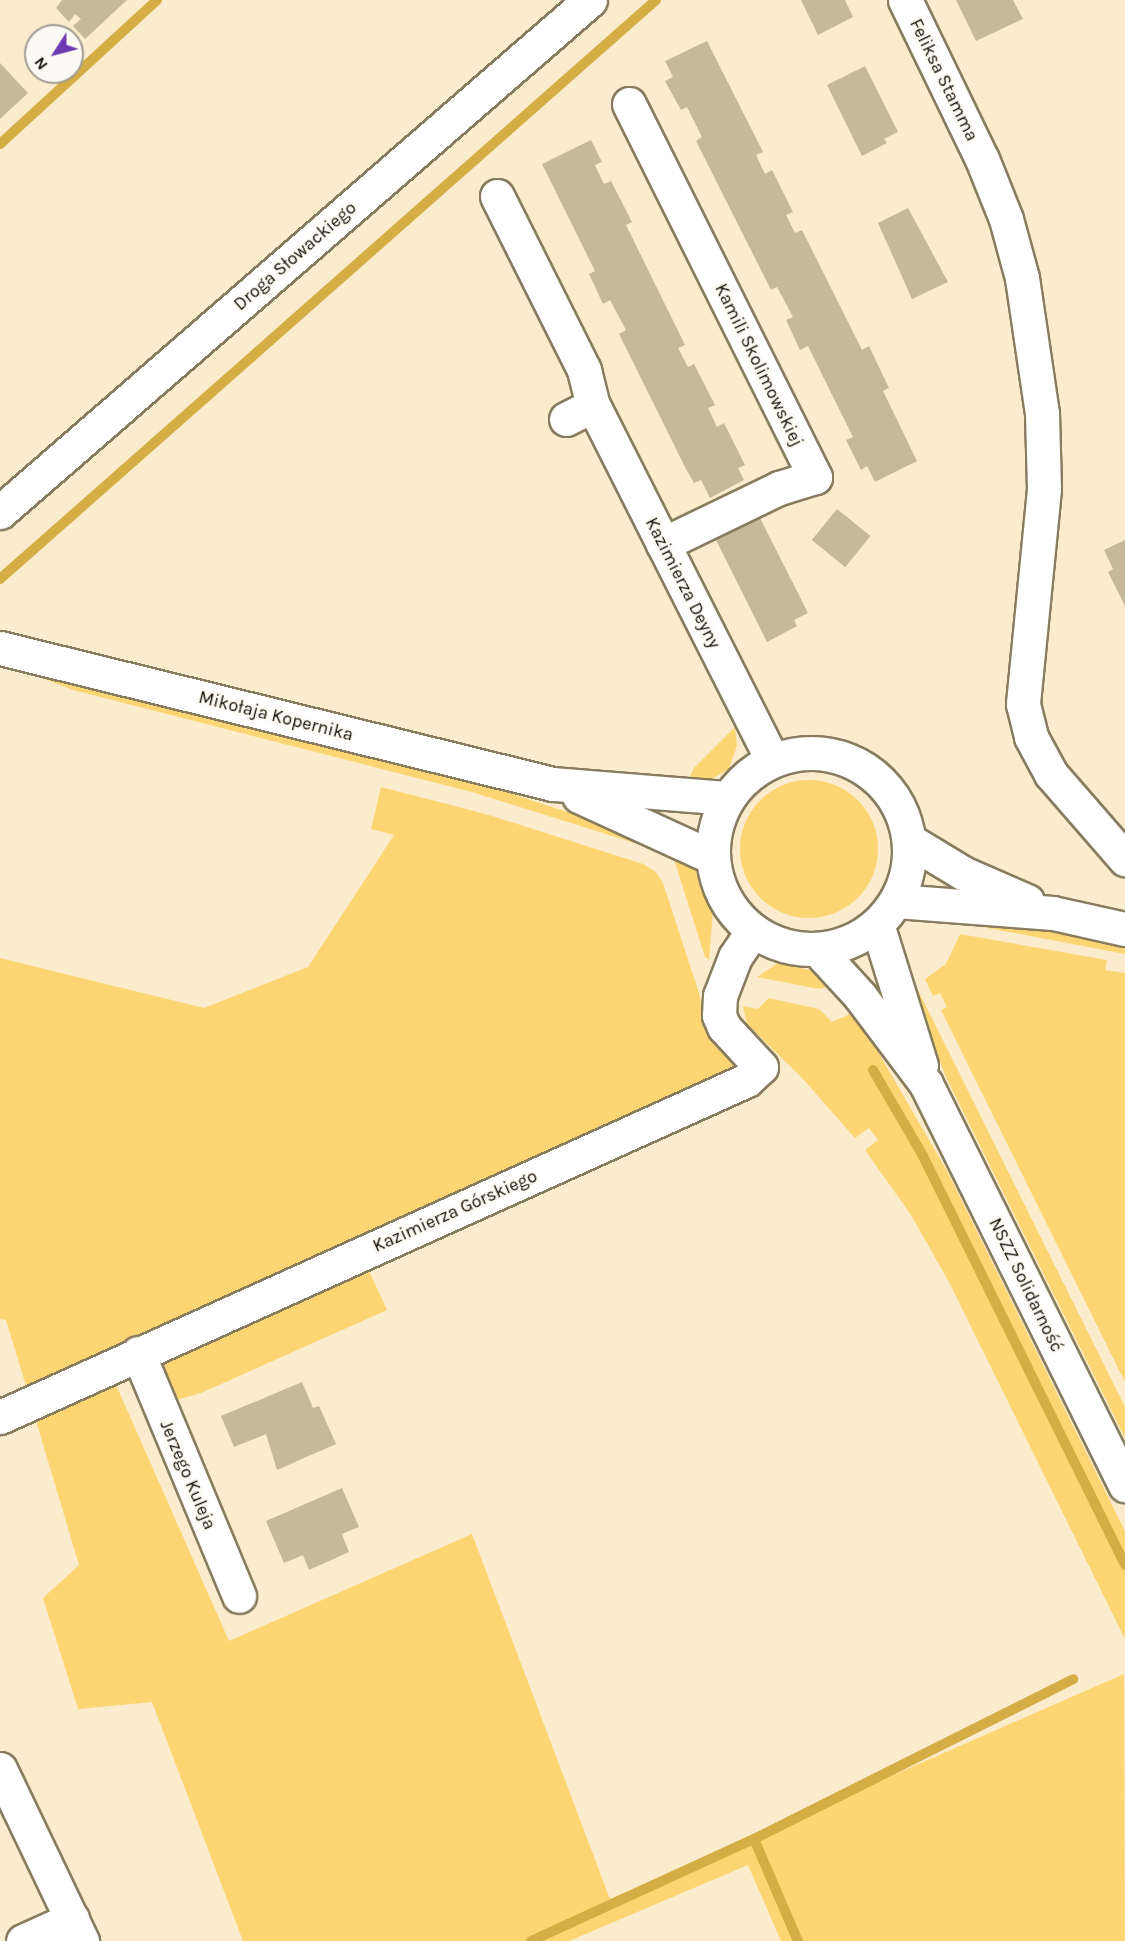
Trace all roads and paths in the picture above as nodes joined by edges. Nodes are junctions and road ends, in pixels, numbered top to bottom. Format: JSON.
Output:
{"nodes":[{"id":1,"x":590,"y":0,"type":"edge"},
{"id":2,"x":905,"y":0,"type":"edge"},
{"id":3,"x":629,"y":104,"type":"dead end"},
{"id":4,"x":497,"y":196,"type":"dead end"},
{"id":5,"x":0,"y":512,"type":"edge"},
{"id":6,"x":663,"y":544,"type":"junction"},
{"id":7,"x":0,"y":648,"type":"edge"},
{"id":8,"x":772,"y":760,"type":"junction"},
{"id":9,"x":553,"y":784,"type":"junction"},
{"id":10,"x":727,"y":798,"type":"junction"},
{"id":11,"x":910,"y":841,"type":"junction"},
{"id":12,"x":712,"y":857,"type":"junction"},
{"id":13,"x":1125,"y":860,"type":"edge"},
{"id":14,"x":887,"y":913,"type":"junction"},
{"id":15,"x":1053,"y":913,"type":"junction"},
{"id":16,"x":1125,"y":928,"type":"edge"},
{"id":17,"x":753,"y":930,"type":"junction"},
{"id":18,"x":817,"y":949,"type":"junction"},
{"id":19,"x":926,"y":1084,"type":"junction"},
{"id":20,"x":138,"y":1353,"type":"junction"},
{"id":21,"x":0,"y":1417,"type":"edge"},
{"id":22,"x":1125,"y":1485,"type":"edge"},
{"id":23,"x":239,"y":1596,"type":"dead end"},
{"id":24,"x":0,"y":1768,"type":"edge"},
{"id":25,"x":77,"y":1930,"type":"edge"},
{"id":26,"x":23,"y":1941,"type":"edge"}],
"edges":[{"from":1,"to":5,"type":"street","name":"Droga Słowackiego"},
{"from":2,"to":13,"type":"street","name":"Feliksa Stamma"},
{"from":3,"to":6,"type":"street","name":"Kamili Skolimowskiej"},
{"from":4,"to":6,"type":"street","name":"Kazimierza Deyny"},
{"from":6,"to":8,"type":"street","name":"Kazimierza Deyny"},
{"from":7,"to":9,"type":"street","name":"Mikołaja Kopernika"},
{"from":8,"to":10,"type":"street"},
{"from":8,"to":11,"type":"street"},
{"from":9,"to":10,"type":"street","name":"Mikołaja Kopernika"},
{"from":9,"to":12,"type":"street","name":"Mikołaja Kopernika"},
{"from":10,"to":12,"type":"street"},
{"from":11,"to":14,"type":"street"},
{"from":11,"to":15,"type":"street"},
{"from":12,"to":17,"type":"street"},
{"from":14,"to":15,"type":"street"},
{"from":14,"to":18,"type":"street"},
{"from":14,"to":19,"type":"street","name":"NSZZ Solidarność"},
{"from":15,"to":16,"type":"street"},
{"from":17,"to":18,"type":"street"},
{"from":17,"to":20,"type":"street","name":"Kazimierza Górskiego"},
{"from":18,"to":19,"type":"street","name":"NSZZ Solidarność"},
{"from":19,"to":22,"type":"street","name":"NSZZ Solidarność"},
{"from":20,"to":21,"type":"street","name":"Kazimierza Górskiego"},
{"from":20,"to":23,"type":"street","name":"Jerzego Kuleja"},
{"from":24,"to":25,"type":"street"},
{"from":25,"to":26,"type":"street"}]}
